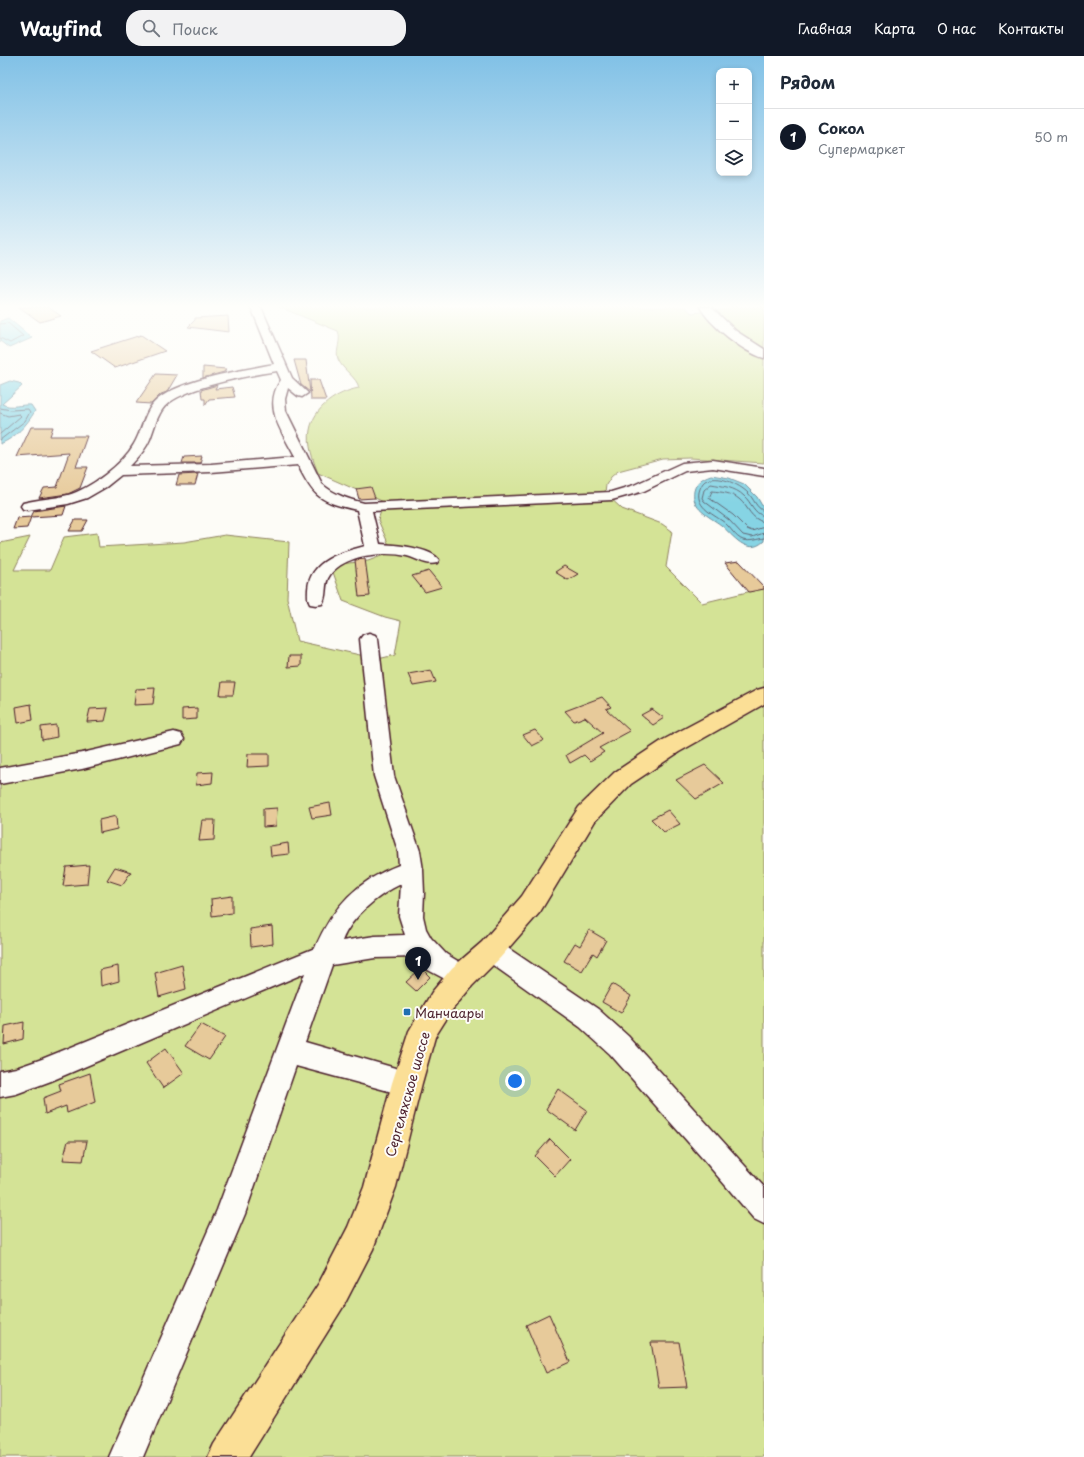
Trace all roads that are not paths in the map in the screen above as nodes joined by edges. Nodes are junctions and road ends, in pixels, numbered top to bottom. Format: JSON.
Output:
{"nodes":[{"id":1,"x":251,"y":372,"type":"edge"},
{"id":2,"x":284,"y":372,"type":"edge"},
{"id":3,"x":287,"y":380,"type":"junction"},
{"id":4,"x":302,"y":393,"type":"dead end"},
{"id":5,"x":304,"y":460,"type":"junction"},
{"id":6,"x":117,"y":471,"type":"junction"},
{"id":7,"x":764,"y":472,"type":"edge"},
{"id":8,"x":28,"y":506,"type":"dead end"},
{"id":9,"x":364,"y":507,"type":"junction"},
{"id":10,"x":373,"y":549,"type":"junction"},
{"id":11,"x":431,"y":560,"type":"dead end"},
{"id":12,"x":316,"y":600,"type":"dead end"},
{"id":13,"x":369,"y":639,"type":"dead end"},
{"id":14,"x":764,"y":695,"type":"edge"},
{"id":15,"x":174,"y":740,"type":"dead end"},
{"id":16,"x":0,"y":776,"type":"edge"},
{"id":17,"x":412,"y":870,"type":"junction"},
{"id":18,"x":423,"y":946,"type":"junction"},
{"id":19,"x":490,"y":950,"type":"junction"},
{"id":20,"x":323,"y":956,"type":"junction"},
{"id":21,"x":462,"y":977,"type":"junction"},
{"id":22,"x":290,"y":1051,"type":"junction"},
{"id":23,"x":407,"y":1083,"type":"junction"},
{"id":24,"x":0,"y":1084,"type":"edge"},
{"id":25,"x":764,"y":1209,"type":"edge"},
{"id":26,"x":126,"y":1457,"type":"edge"},
{"id":27,"x":227,"y":1457,"type":"edge"}],
"edges":[{"from":1,"to":6,"type":"street"},
{"from":2,"to":3,"type":"street"},
{"from":3,"to":4,"type":"street"},
{"from":3,"to":5,"type":"street"},
{"from":5,"to":6,"type":"street"},
{"from":5,"to":9,"type":"street"},
{"from":6,"to":8,"type":"street"},
{"from":7,"to":9,"type":"street"},
{"from":9,"to":10,"type":"street"},
{"from":10,"to":11,"type":"street"},
{"from":10,"to":12,"type":"street"},
{"from":13,"to":17,"type":"street"},
{"from":14,"to":19,"type":"main road","name":"Сергеляхское шоссе"},
{"from":15,"to":16,"type":"street"},
{"from":17,"to":18,"type":"street"},
{"from":17,"to":20,"type":"street"},
{"from":18,"to":20,"type":"street"},
{"from":18,"to":21,"type":"street"},
{"from":19,"to":21,"type":"main road","name":"Сергеляхское шоссе"},
{"from":19,"to":25,"type":"street"},
{"from":20,"to":22,"type":"street"},
{"from":20,"to":24,"type":"street"},
{"from":21,"to":23,"type":"main road","name":"Сергеляхское шоссе"},
{"from":22,"to":23,"type":"street"},
{"from":22,"to":26,"type":"street"},
{"from":23,"to":27,"type":"main road","name":"Сергеляхское шоссе"}]}
